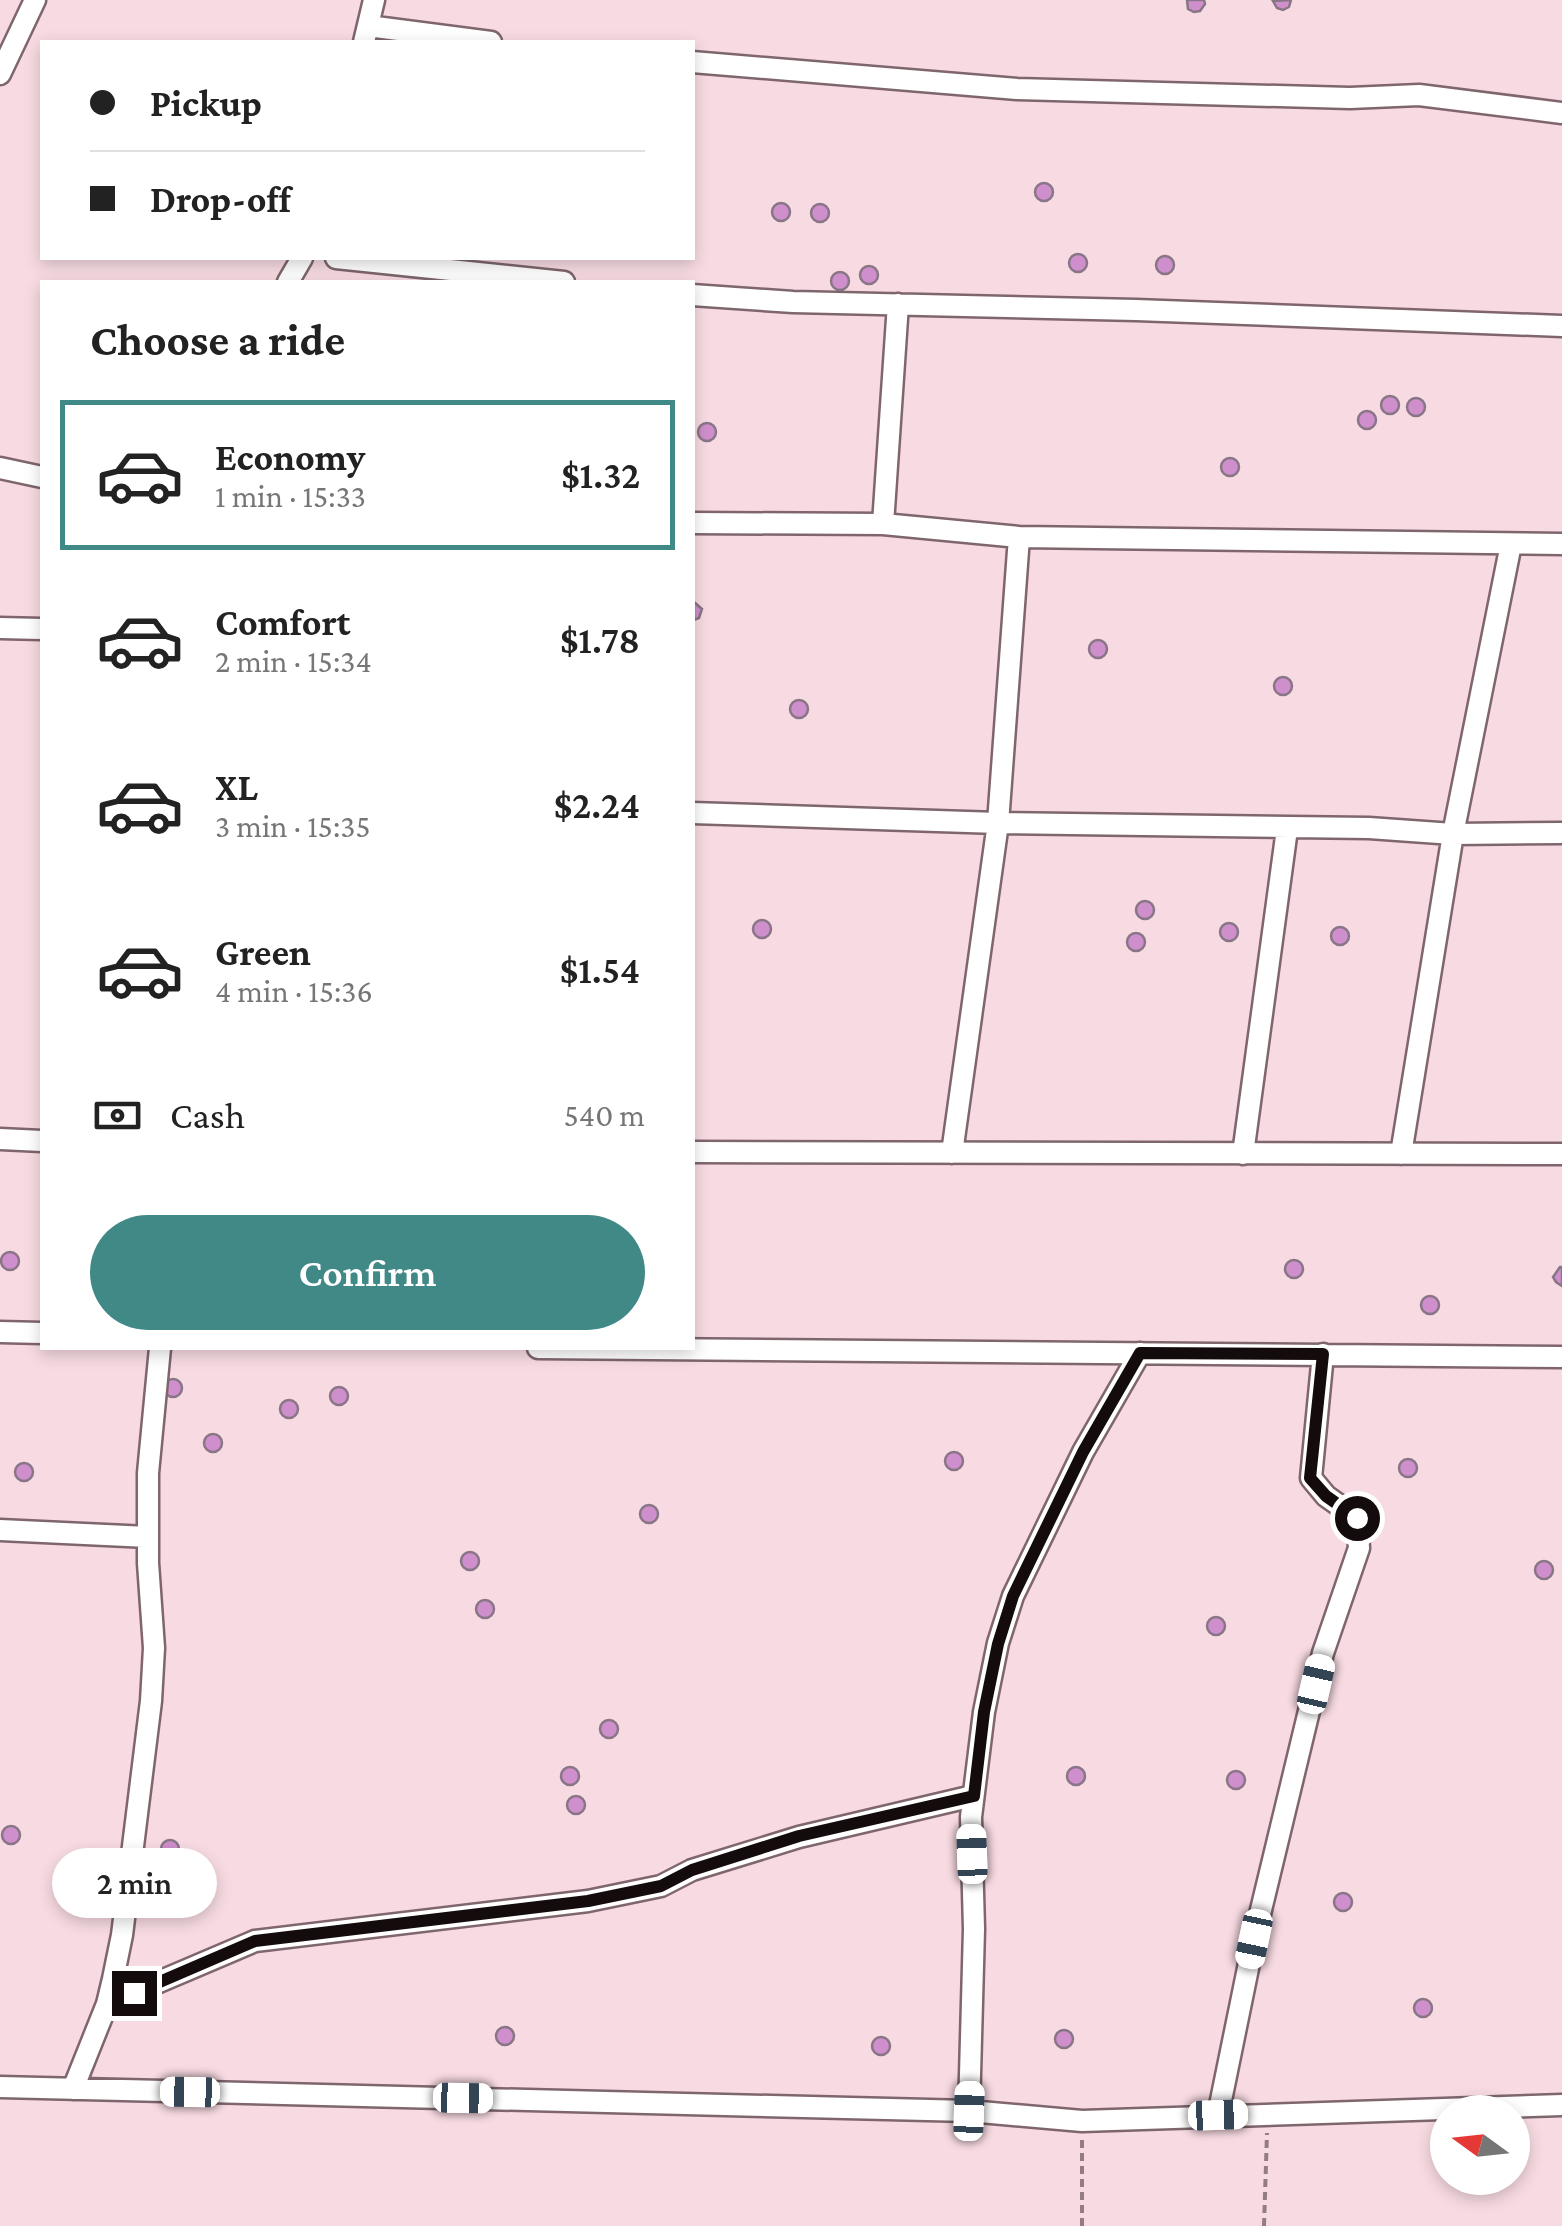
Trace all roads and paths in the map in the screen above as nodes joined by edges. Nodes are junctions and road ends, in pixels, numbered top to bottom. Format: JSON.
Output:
{"nodes":[{"id":1,"x":35,"y":0,"type":"edge"},
{"id":2,"x":374,"y":0,"type":"edge"},
{"id":3,"x":366,"y":34,"type":"edge"},
{"id":4,"x":459,"y":40,"type":"edge"},
{"id":5,"x":695,"y":62,"type":"edge"},
{"id":6,"x":0,"y":74,"type":"edge"},
{"id":7,"x":1562,"y":112,"type":"edge"},
{"id":8,"x":355,"y":260,"type":"edge"},
{"id":9,"x":545,"y":280,"type":"edge"},
{"id":10,"x":695,"y":295,"type":"edge"},
{"id":11,"x":898,"y":304,"type":"junction"},
{"id":12,"x":1562,"y":326,"type":"edge"},
{"id":13,"x":0,"y":468,"type":"edge"},
{"id":14,"x":40,"y":477,"type":"edge"},
{"id":15,"x":695,"y":523,"type":"edge"},
{"id":16,"x":882,"y":524,"type":"junction"},
{"id":17,"x":1019,"y":537,"type":"junction"},
{"id":18,"x":1511,"y":544,"type":"junction"},
{"id":19,"x":1562,"y":544,"type":"edge"},
{"id":20,"x":0,"y":628,"type":"edge"},
{"id":21,"x":40,"y":629,"type":"edge"},
{"id":22,"x":695,"y":813,"type":"edge"},
{"id":23,"x":998,"y":823,"type":"junction"},
{"id":24,"x":1287,"y":829,"type":"junction"},
{"id":25,"x":1562,"y":833,"type":"edge"},
{"id":26,"x":1454,"y":834,"type":"junction"},
{"id":27,"x":0,"y":1138,"type":"edge"},
{"id":28,"x":40,"y":1140,"type":"edge"},
{"id":29,"x":695,"y":1152,"type":"edge"},
{"id":30,"x":952,"y":1153,"type":"junction"},
{"id":31,"x":1242,"y":1154,"type":"junction"},
{"id":32,"x":1402,"y":1154,"type":"junction"},
{"id":33,"x":1562,"y":1154,"type":"edge"},
{"id":34,"x":0,"y":1332,"type":"edge"},
{"id":35,"x":40,"y":1333,"type":"edge"},
{"id":36,"x":695,"y":1349,"type":"edge"},
{"id":37,"x":160,"y":1350,"type":"edge"},
{"id":38,"x":1140,"y":1353,"type":"junction"},
{"id":39,"x":1323,"y":1354,"type":"junction"},
{"id":40,"x":1562,"y":1357,"type":"edge"},
{"id":41,"x":0,"y":1530,"type":"edge"},
{"id":42,"x":148,"y":1537,"type":"junction"},
{"id":43,"x":974,"y":1796,"type":"junction"},
{"id":44,"x":107,"y":2004,"type":"junction"},
{"id":45,"x":0,"y":2087,"type":"edge"},
{"id":46,"x":74,"y":2088,"type":"junction"},
{"id":47,"x":1562,"y":2105,"type":"edge"},
{"id":48,"x":969,"y":2111,"type":"junction"},
{"id":49,"x":1268,"y":2114,"type":"junction"},
{"id":50,"x":1218,"y":2115,"type":"junction"},
{"id":51,"x":1082,"y":2121,"type":"junction"},
{"id":52,"x":1082,"y":2226,"type":"edge"},
{"id":53,"x":1264,"y":2226,"type":"edge"}],
"edges":[{"from":1,"to":6,"type":"street"},
{"from":2,"to":3,"type":"street"},
{"from":3,"to":4,"type":"street"},
{"from":5,"to":7,"type":"street"},
{"from":8,"to":9,"type":"street"},
{"from":10,"to":11,"type":"street"},
{"from":11,"to":12,"type":"street"},
{"from":11,"to":16,"type":"street"},
{"from":13,"to":14,"type":"street"},
{"from":15,"to":16,"type":"street"},
{"from":16,"to":17,"type":"street"},
{"from":17,"to":18,"type":"street"},
{"from":17,"to":23,"type":"street"},
{"from":18,"to":19,"type":"street"},
{"from":18,"to":26,"type":"street"},
{"from":20,"to":21,"type":"street"},
{"from":22,"to":23,"type":"street"},
{"from":23,"to":24,"type":"street"},
{"from":23,"to":30,"type":"street"},
{"from":24,"to":26,"type":"street"},
{"from":24,"to":31,"type":"street"},
{"from":25,"to":26,"type":"street"},
{"from":26,"to":32,"type":"street"},
{"from":27,"to":28,"type":"street"},
{"from":29,"to":30,"type":"street"},
{"from":30,"to":31,"type":"street"},
{"from":31,"to":32,"type":"street"},
{"from":32,"to":33,"type":"street"},
{"from":34,"to":35,"type":"street"},
{"from":36,"to":38,"type":"street"},
{"from":37,"to":42,"type":"street"},
{"from":38,"to":39,"type":"street"},
{"from":38,"to":43,"type":"street"},
{"from":39,"to":40,"type":"street"},
{"from":39,"to":50,"type":"street"},
{"from":41,"to":42,"type":"street"},
{"from":42,"to":44,"type":"street"},
{"from":43,"to":44,"type":"street"},
{"from":43,"to":48,"type":"street"},
{"from":44,"to":46,"type":"street"},
{"from":45,"to":46,"type":"street"},
{"from":46,"to":48,"type":"street"},
{"from":47,"to":49,"type":"street"},
{"from":48,"to":51,"type":"street"},
{"from":49,"to":50,"type":"street"},
{"from":49,"to":53,"type":"path"},
{"from":50,"to":51,"type":"street"},
{"from":51,"to":52,"type":"path"}]}
